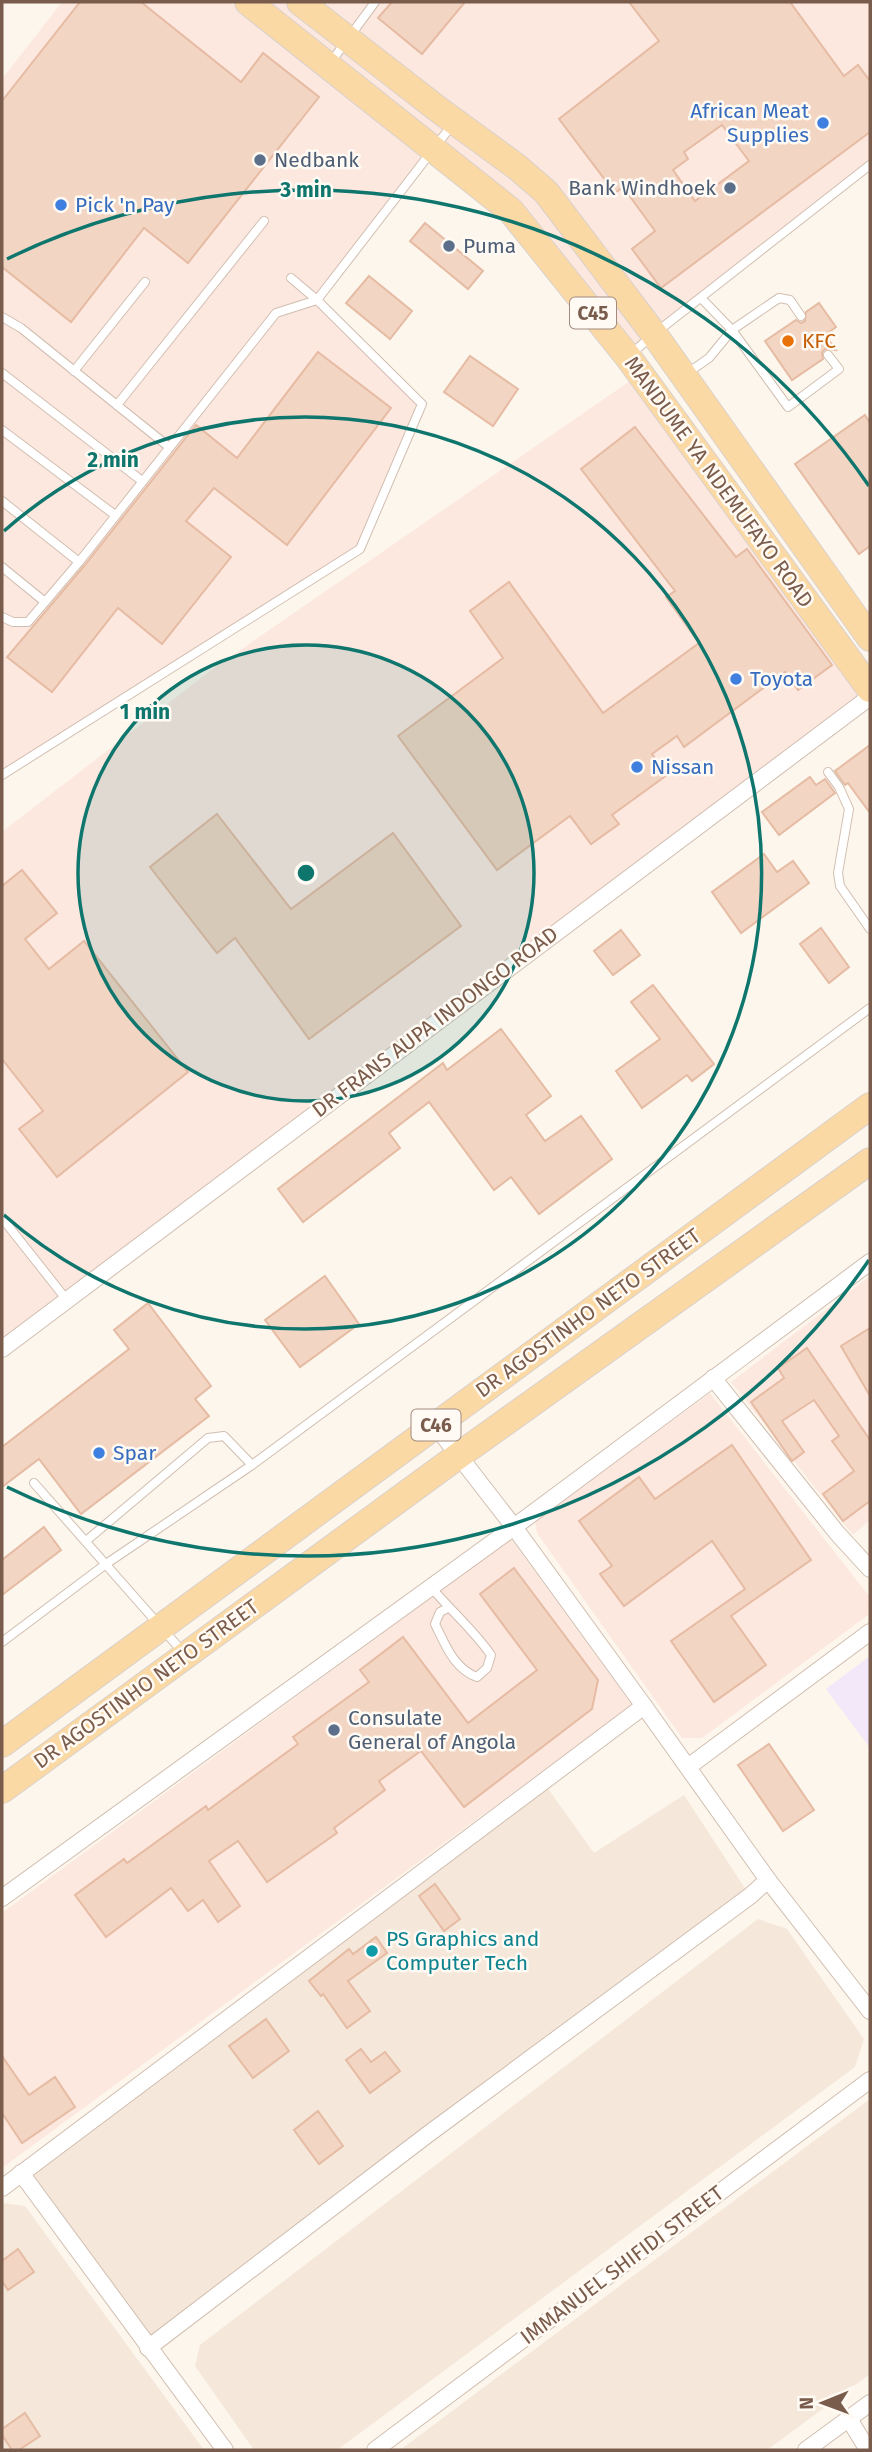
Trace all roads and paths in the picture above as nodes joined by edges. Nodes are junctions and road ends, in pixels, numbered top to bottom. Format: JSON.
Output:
{"nodes":[{"id":1,"x":248,"y":2,"type":"edge"},
{"id":2,"x":300,"y":2,"type":"edge"},
{"id":3,"x":375,"y":2,"type":"edge"},
{"id":4,"x":347,"y":40,"type":"junction"},
{"id":5,"x":329,"y":65,"type":"junction"},
{"id":6,"x":455,"y":121,"type":"junction"},
{"id":7,"x":435,"y":149,"type":"junction"},
{"id":8,"x":870,"y":165,"type":"edge"},
{"id":9,"x":264,"y":221,"type":"dead end"},
{"id":10,"x":291,"y":278,"type":"dead end"},
{"id":11,"x":145,"y":282,"type":"dead end"},
{"id":12,"x":701,"y":298,"type":"junction"},
{"id":13,"x":317,"y":300,"type":"junction"},
{"id":14,"x":801,"y":316,"type":"dead end"},
{"id":15,"x":2,"y":317,"type":"edge"},
{"id":16,"x":732,"y":330,"type":"junction"},
{"id":17,"x":654,"y":334,"type":"junction"},
{"id":18,"x":828,"y":355,"type":"dead end"},
{"id":19,"x":628,"y":357,"type":"junction"},
{"id":20,"x":74,"y":371,"type":"junction"},
{"id":21,"x":2,"y":373,"type":"edge"},
{"id":22,"x":684,"y":376,"type":"junction"},
{"id":23,"x":117,"y":405,"type":"junction"},
{"id":24,"x":2,"y":430,"type":"edge"},
{"id":25,"x":169,"y":447,"type":"junction"},
{"id":26,"x":142,"y":481,"type":"junction"},
{"id":27,"x":2,"y":501,"type":"edge"},
{"id":28,"x":115,"y":515,"type":"junction"},
{"id":29,"x":79,"y":562,"type":"junction"},
{"id":30,"x":2,"y":567,"type":"edge"},
{"id":31,"x":45,"y":602,"type":"junction"},
{"id":32,"x":2,"y":617,"type":"edge"},
{"id":33,"x":870,"y":638,"type":"edge"},
{"id":34,"x":870,"y":690,"type":"edge"},
{"id":35,"x":870,"y":696,"type":"edge"},
{"id":36,"x":828,"y":772,"type":"dead end"},
{"id":37,"x":2,"y":775,"type":"edge"},
{"id":38,"x":870,"y":929,"type":"edge"},
{"id":39,"x":870,"y":1008,"type":"edge"},
{"id":40,"x":870,"y":1106,"type":"edge"},
{"id":41,"x":870,"y":1161,"type":"edge"},
{"id":42,"x":2,"y":1219,"type":"edge"},
{"id":43,"x":870,"y":1262,"type":"edge"},
{"id":44,"x":66,"y":1299,"type":"junction"},
{"id":45,"x":2,"y":1349,"type":"edge"},
{"id":46,"x":713,"y":1378,"type":"junction"},
{"id":47,"x":435,"y":1425,"type":"junction"},
{"id":48,"x":458,"y":1456,"type":"junction"},
{"id":49,"x":252,"y":1465,"type":"junction"},
{"id":50,"x":34,"y":1483,"type":"dead end"},
{"id":51,"x":514,"y":1527,"type":"junction"},
{"id":52,"x":86,"y":1541,"type":"junction"},
{"id":53,"x":106,"y":1564,"type":"junction"},
{"id":54,"x":870,"y":1569,"type":"edge"},
{"id":55,"x":431,"y":1587,"type":"junction"},
{"id":56,"x":448,"y":1608,"type":"junction"},
{"id":57,"x":159,"y":1628,"type":"junction"},
{"id":58,"x":870,"y":1632,"type":"edge"},
{"id":59,"x":2,"y":1642,"type":"edge"},
{"id":60,"x":186,"y":1655,"type":"junction"},
{"id":61,"x":645,"y":1706,"type":"junction"},
{"id":62,"x":2,"y":1744,"type":"edge"},
{"id":63,"x":688,"y":1767,"type":"junction"},
{"id":64,"x":2,"y":1790,"type":"edge"},
{"id":65,"x":768,"y":1880,"type":"junction"},
{"id":66,"x":2,"y":1898,"type":"edge"},
{"id":67,"x":870,"y":2011,"type":"edge"},
{"id":68,"x":870,"y":2080,"type":"edge"},
{"id":69,"x":21,"y":2173,"type":"junction"},
{"id":70,"x":2,"y":2188,"type":"edge"},
{"id":71,"x":148,"y":2348,"type":"junction"},
{"id":72,"x":870,"y":2403,"type":"edge"},
{"id":73,"x":849,"y":2418,"type":"junction"},
{"id":74,"x":225,"y":2450,"type":"edge"},
{"id":75,"x":374,"y":2450,"type":"edge"},
{"id":76,"x":806,"y":2450,"type":"edge"},
{"id":77,"x":868,"y":2450,"type":"edge"}],
"edges":[{"from":1,"to":5,"type":"main road","name":"MANDUME YA NDEMUFAYO ROAD","number":"C45"},
{"from":2,"to":4,"type":"main road","name":"MANDUME YA NDEMUFAYO ROAD","number":"C45"},
{"from":3,"to":4,"type":"lane"},
{"from":4,"to":5,"type":"lane"},
{"from":4,"to":6,"type":"main road","name":"MANDUME YA NDEMUFAYO ROAD","number":"C45"},
{"from":5,"to":7,"type":"main road","name":"MANDUME YA NDEMUFAYO ROAD","number":"C45"},
{"from":6,"to":7,"type":"lane"},
{"from":6,"to":17,"type":"main road","name":"MANDUME YA NDEMUFAYO ROAD","number":"C45"},
{"from":7,"to":13,"type":"lane"},
{"from":7,"to":19,"type":"main road","name":"MANDUME YA NDEMUFAYO ROAD","number":"C45"},
{"from":8,"to":12,"type":"lane"},
{"from":9,"to":23,"type":"lane"},
{"from":10,"to":13,"type":"lane"},
{"from":11,"to":20,"type":"lane"},
{"from":12,"to":16,"type":"lane"},
{"from":12,"to":17,"type":"lane"},
{"from":13,"to":25,"type":"lane"},
{"from":13,"to":37,"type":"lane"},
{"from":14,"to":16,"type":"lane"},
{"from":15,"to":20,"type":"lane"},
{"from":16,"to":18,"type":"lane"},
{"from":16,"to":22,"type":"lane"},
{"from":17,"to":19,"type":"lane"},
{"from":17,"to":22,"type":"main road","name":"MANDUME YA NDEMUFAYO ROAD","number":"C45"},
{"from":19,"to":34,"type":"main road","name":"MANDUME YA NDEMUFAYO ROAD","number":"C45"},
{"from":20,"to":23,"type":"lane"},
{"from":21,"to":26,"type":"lane"},
{"from":22,"to":33,"type":"main road","name":"MANDUME YA NDEMUFAYO ROAD","number":"C45"},
{"from":23,"to":25,"type":"lane"},
{"from":24,"to":28,"type":"lane"},
{"from":25,"to":26,"type":"lane"},
{"from":26,"to":28,"type":"lane"},
{"from":27,"to":29,"type":"lane"},
{"from":28,"to":29,"type":"lane"},
{"from":29,"to":31,"type":"lane"},
{"from":30,"to":31,"type":"lane"},
{"from":31,"to":32,"type":"lane"},
{"from":35,"to":44,"type":"street","name":"DR FRANS AUPA INDONGO ROAD"},
{"from":36,"to":38,"type":"lane"},
{"from":39,"to":49,"type":"lane"},
{"from":40,"to":47,"type":"main road","name":"DR AGOSTINHO NETO STREET","number":"C46"},
{"from":41,"to":48,"type":"main road","name":"DR AGOSTINHO NETO STREET","number":"C46"},
{"from":42,"to":44,"type":"lane"},
{"from":43,"to":46,"type":"street"},
{"from":44,"to":45,"type":"street","name":"DR FRANS AUPA INDONGO ROAD"},
{"from":46,"to":51,"type":"street"},
{"from":46,"to":54,"type":"street"},
{"from":47,"to":48,"type":"street"},
{"from":47,"to":57,"type":"main road","name":"DR AGOSTINHO NETO STREET","number":"C46"},
{"from":48,"to":51,"type":"street"},
{"from":48,"to":60,"type":"main road","name":"DR AGOSTINHO NETO STREET","number":"C46"},
{"from":49,"to":52,"type":"lane"},
{"from":49,"to":53,"type":"lane"},
{"from":50,"to":52,"type":"lane"},
{"from":51,"to":55,"type":"street"},
{"from":51,"to":61,"type":"street"},
{"from":52,"to":53,"type":"lane"},
{"from":53,"to":57,"type":"lane"},
{"from":53,"to":59,"type":"lane"},
{"from":55,"to":56,"type":"lane"},
{"from":55,"to":66,"type":"street"},
{"from":56,"to":56,"type":"lane"},
{"from":57,"to":60,"type":"lane"},
{"from":57,"to":62,"type":"main road","name":"DR AGOSTINHO NETO STREET","number":"C46"},
{"from":58,"to":63,"type":"street"},
{"from":60,"to":64,"type":"main road","name":"DR AGOSTINHO NETO STREET","number":"C46"},
{"from":61,"to":63,"type":"street"},
{"from":61,"to":69,"type":"street"},
{"from":63,"to":65,"type":"street"},
{"from":65,"to":67,"type":"street"},
{"from":65,"to":71,"type":"street"},
{"from":68,"to":75,"type":"street","name":"IMMANUEL SHIFIDI STREET"},
{"from":69,"to":70,"type":"street"},
{"from":69,"to":71,"type":"street"},
{"from":71,"to":74,"type":"street"},
{"from":72,"to":73,"type":"street"},
{"from":73,"to":76,"type":"street"},
{"from":73,"to":77,"type":"street"}]}
